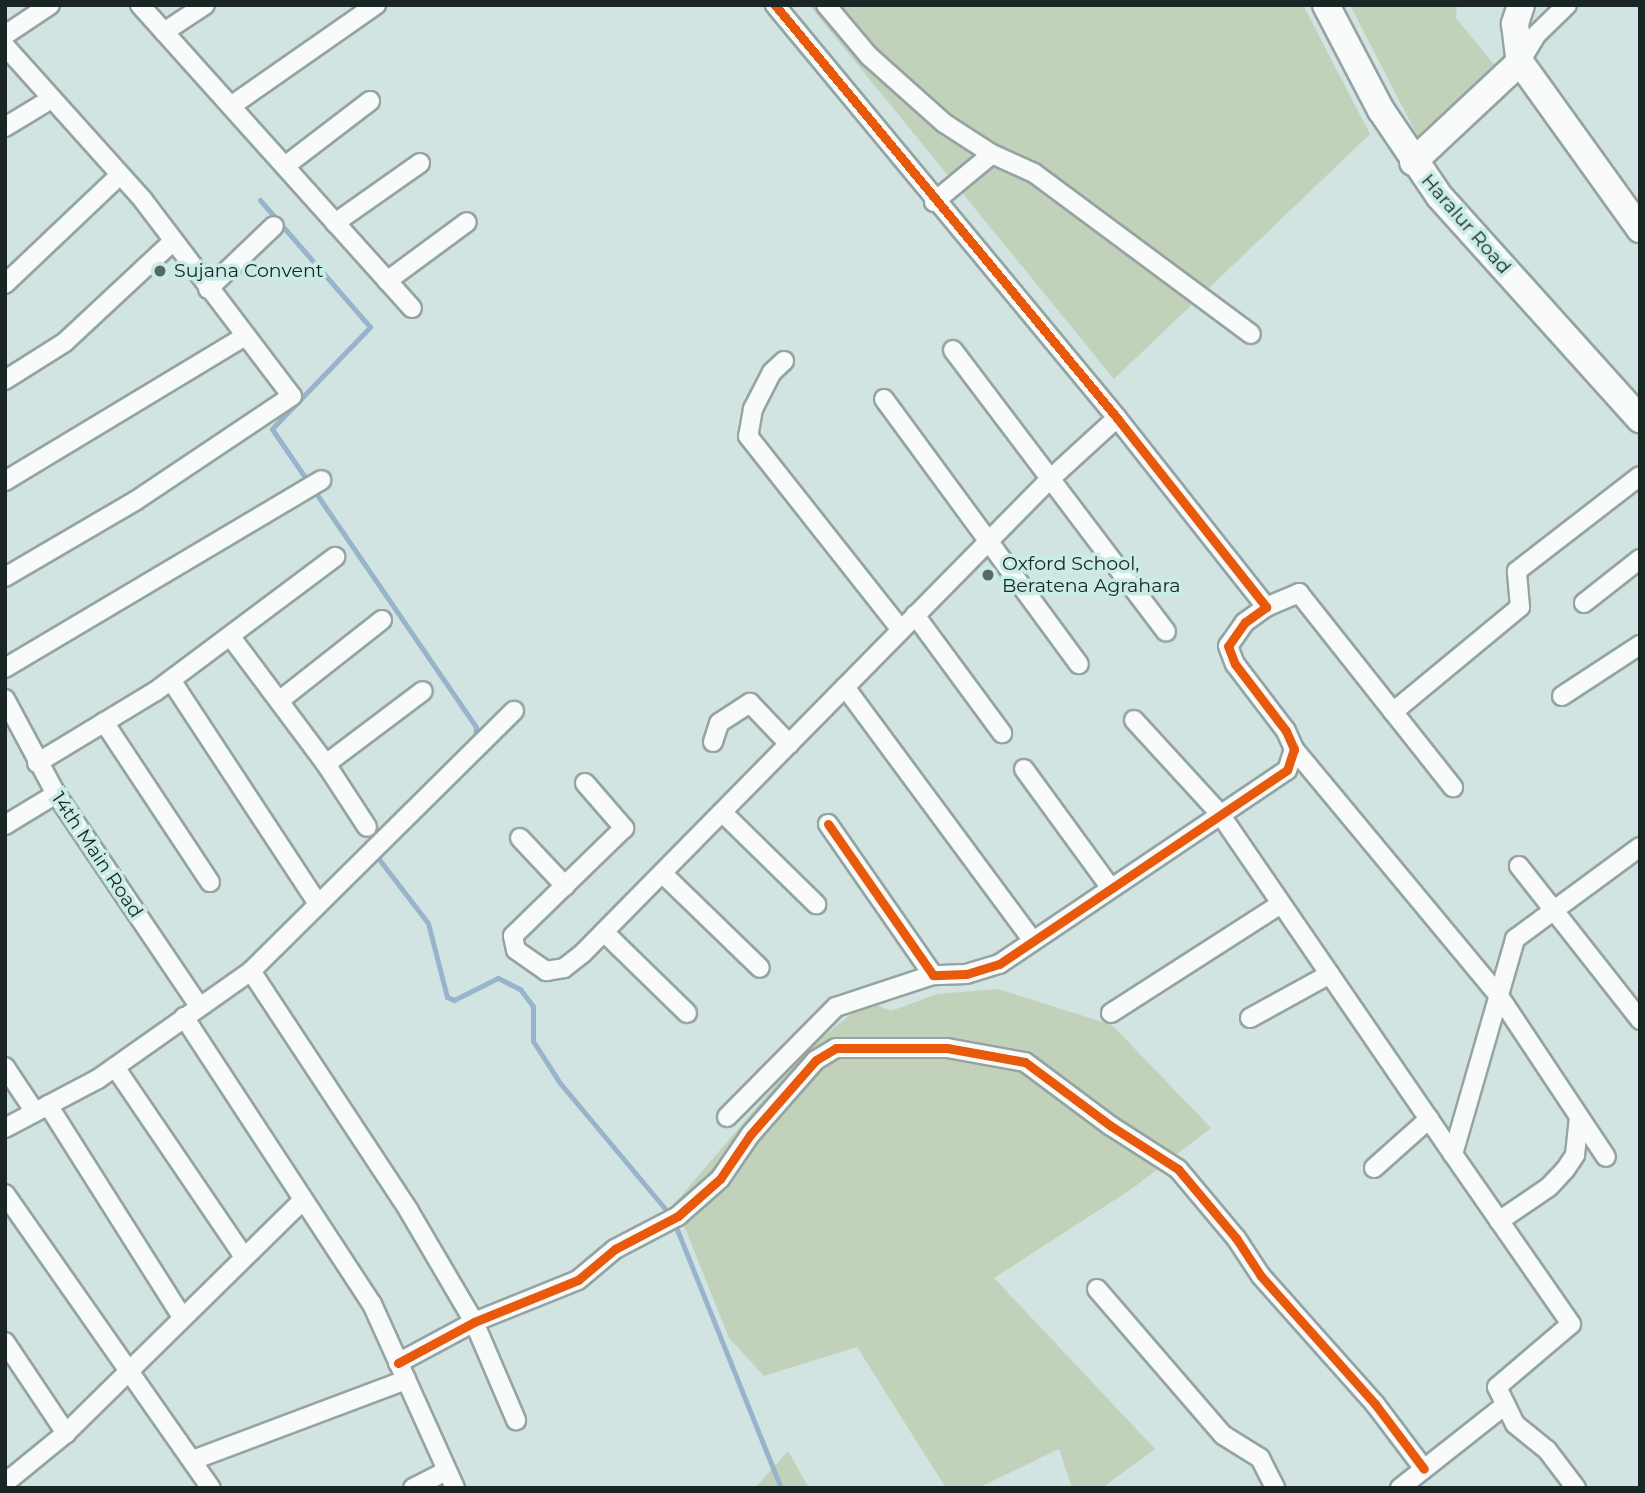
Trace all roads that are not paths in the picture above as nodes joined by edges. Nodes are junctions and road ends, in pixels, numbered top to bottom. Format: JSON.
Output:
{"nodes":[{"id":1,"x":50,"y":5,"type":"edge"},
{"id":2,"x":141,"y":5,"type":"edge"},
{"id":3,"x":205,"y":5,"type":"edge"},
{"id":4,"x":376,"y":5,"type":"edge"},
{"id":5,"x":775,"y":5,"type":"edge"},
{"id":6,"x":826,"y":5,"type":"edge"},
{"id":7,"x":1326,"y":5,"type":"edge"},
{"id":8,"x":1521,"y":5,"type":"edge"},
{"id":9,"x":1567,"y":5,"type":"edge"},
{"id":10,"x":164,"y":32,"type":"junction"},
{"id":11,"x":5,"y":35,"type":"edge"},
{"id":12,"x":5,"y":46,"type":"edge"},
{"id":13,"x":1520,"y":62,"type":"junction"},
{"id":14,"x":51,"y":99,"type":"junction"},
{"id":15,"x":370,"y":101,"type":"dead end"},
{"id":16,"x":231,"y":106,"type":"junction"},
{"id":17,"x":5,"y":127,"type":"edge"},
{"id":18,"x":992,"y":154,"type":"junction"},
{"id":19,"x":1413,"y":162,"type":"junction"},
{"id":20,"x":420,"y":163,"type":"dead end"},
{"id":21,"x":285,"y":166,"type":"junction"},
{"id":22,"x":120,"y":175,"type":"junction"},
{"id":23,"x":934,"y":202,"type":"junction"},
{"id":24,"x":467,"y":222,"type":"dead end"},
{"id":25,"x":335,"y":223,"type":"junction"},
{"id":26,"x":274,"y":226,"type":"dead end"},
{"id":27,"x":1640,"y":229,"type":"edge"},
{"id":28,"x":171,"y":243,"type":"junction"},
{"id":29,"x":387,"y":281,"type":"junction"},
{"id":30,"x":5,"y":284,"type":"edge"},
{"id":31,"x":208,"y":289,"type":"junction"},
{"id":32,"x":412,"y":308,"type":"dead end"},
{"id":33,"x":1251,"y":334,"type":"dead end"},
{"id":34,"x":245,"y":336,"type":"junction"},
{"id":35,"x":953,"y":350,"type":"dead end"},
{"id":36,"x":784,"y":361,"type":"dead end"},
{"id":37,"x":5,"y":380,"type":"edge"},
{"id":38,"x":884,"y":399,"type":"dead end"},
{"id":39,"x":1638,"y":410,"type":"edge"},
{"id":40,"x":1117,"y":418,"type":"junction"},
{"id":41,"x":1640,"y":475,"type":"edge"},
{"id":42,"x":321,"y":480,"type":"dead end"},
{"id":43,"x":1049,"y":480,"type":"junction"},
{"id":44,"x":5,"y":481,"type":"edge"},
{"id":45,"x":989,"y":540,"type":"junction"},
{"id":46,"x":335,"y":556,"type":"dead end"},
{"id":47,"x":1640,"y":559,"type":"edge"},
{"id":48,"x":5,"y":577,"type":"edge"},
{"id":49,"x":1584,"y":603,"type":"dead end"},
{"id":50,"x":1266,"y":607,"type":"junction"},
{"id":51,"x":915,"y":615,"type":"junction"},
{"id":52,"x":382,"y":620,"type":"dead end"},
{"id":53,"x":901,"y":629,"type":"junction"},
{"id":54,"x":1166,"y":632,"type":"dead end"},
{"id":55,"x":230,"y":637,"type":"junction"},
{"id":56,"x":1640,"y":645,"type":"edge"},
{"id":57,"x":1079,"y":664,"type":"dead end"},
{"id":58,"x":5,"y":668,"type":"edge"},
{"id":59,"x":171,"y":680,"type":"junction"},
{"id":60,"x":845,"y":687,"type":"junction"},
{"id":61,"x":423,"y":691,"type":"dead end"},
{"id":62,"x":1562,"y":696,"type":"dead end"},
{"id":63,"x":5,"y":699,"type":"edge"},
{"id":64,"x":279,"y":701,"type":"junction"},
{"id":65,"x":514,"y":711,"type":"dead end"},
{"id":66,"x":1393,"y":712,"type":"junction"},
{"id":67,"x":1135,"y":720,"type":"dead end"},
{"id":68,"x":104,"y":722,"type":"junction"},
{"id":69,"x":1002,"y":733,"type":"dead end"},
{"id":70,"x":713,"y":742,"type":"dead end"},
{"id":71,"x":789,"y":744,"type":"junction"},
{"id":72,"x":1294,"y":749,"type":"junction"},
{"id":73,"x":37,"y":763,"type":"junction"},
{"id":74,"x":326,"y":764,"type":"junction"},
{"id":75,"x":1024,"y":769,"type":"dead end"},
{"id":76,"x":585,"y":783,"type":"dead end"},
{"id":77,"x":1453,"y":787,"type":"dead end"},
{"id":78,"x":56,"y":794,"type":"junction"},
{"id":79,"x":722,"y":811,"type":"junction"},
{"id":80,"x":1220,"y":814,"type":"junction"},
{"id":81,"x":828,"y":824,"type":"dead end"},
{"id":82,"x":5,"y":825,"type":"edge"},
{"id":83,"x":367,"y":827,"type":"dead end"},
{"id":84,"x":520,"y":838,"type":"dead end"},
{"id":85,"x":1640,"y":847,"type":"edge"},
{"id":86,"x":1520,"y":866,"type":"dead end"},
{"id":87,"x":662,"y":873,"type":"junction"},
{"id":88,"x":210,"y":882,"type":"dead end"},
{"id":89,"x":565,"y":886,"type":"junction"},
{"id":90,"x":1110,"y":887,"type":"junction"},
{"id":91,"x":318,"y":904,"type":"junction"},
{"id":92,"x":816,"y":904,"type":"dead end"},
{"id":93,"x":1281,"y":904,"type":"junction"},
{"id":94,"x":1557,"y":912,"type":"junction"},
{"id":95,"x":604,"y":932,"type":"junction"},
{"id":96,"x":1032,"y":941,"type":"junction"},
{"id":97,"x":760,"y":968,"type":"dead end"},
{"id":98,"x":251,"y":971,"type":"junction"},
{"id":99,"x":1330,"y":974,"type":"junction"},
{"id":100,"x":933,"y":975,"type":"junction"},
{"id":101,"x":1499,"y":996,"type":"junction"},
{"id":102,"x":199,"y":1006,"type":"junction"},
{"id":103,"x":687,"y":1013,"type":"dead end"},
{"id":104,"x":1111,"y":1013,"type":"dead end"},
{"id":105,"x":184,"y":1017,"type":"junction"},
{"id":106,"x":1250,"y":1018,"type":"dead end"},
{"id":107,"x":1640,"y":1020,"type":"edge"},
{"id":108,"x":115,"y":1066,"type":"junction"},
{"id":109,"x":5,"y":1067,"type":"edge"},
{"id":110,"x":42,"y":1109,"type":"junction"},
{"id":111,"x":727,"y":1117,"type":"dead end"},
{"id":112,"x":1579,"y":1118,"type":"junction"},
{"id":113,"x":1429,"y":1119,"type":"junction"},
{"id":114,"x":5,"y":1128,"type":"edge"},
{"id":115,"x":1453,"y":1154,"type":"junction"},
{"id":116,"x":1606,"y":1157,"type":"dead end"},
{"id":117,"x":1374,"y":1168,"type":"dead end"},
{"id":118,"x":5,"y":1194,"type":"edge"},
{"id":119,"x":303,"y":1200,"type":"junction"},
{"id":120,"x":1499,"y":1221,"type":"junction"},
{"id":121,"x":243,"y":1255,"type":"junction"},
{"id":122,"x":1097,"y":1289,"type":"dead end"},
{"id":123,"x":182,"y":1318,"type":"junction"},
{"id":124,"x":474,"y":1322,"type":"junction"},
{"id":125,"x":5,"y":1342,"type":"edge"},
{"id":126,"x":398,"y":1363,"type":"junction"},
{"id":127,"x":128,"y":1373,"type":"junction"},
{"id":128,"x":405,"y":1380,"type":"junction"},
{"id":129,"x":1504,"y":1406,"type":"junction"},
{"id":130,"x":516,"y":1420,"type":"dead end"},
{"id":131,"x":66,"y":1433,"type":"junction"},
{"id":132,"x":193,"y":1460,"type":"junction"},
{"id":133,"x":1424,"y":1469,"type":"junction"},
{"id":134,"x":447,"y":1471,"type":"junction"},
{"id":135,"x":5,"y":1483,"type":"edge"},
{"id":136,"x":211,"y":1488,"type":"edge"},
{"id":137,"x":413,"y":1488,"type":"edge"},
{"id":138,"x":455,"y":1488,"type":"edge"},
{"id":139,"x":1275,"y":1488,"type":"edge"},
{"id":140,"x":1400,"y":1488,"type":"edge"},
{"id":141,"x":1576,"y":1488,"type":"edge"}],
"edges":[{"from":1,"to":11,"type":"street"},
{"from":2,"to":10,"type":"street"},
{"from":3,"to":10,"type":"street"},
{"from":4,"to":16,"type":"street"},
{"from":5,"to":23,"type":"street"},
{"from":6,"to":18,"type":"street"},
{"from":7,"to":19,"type":"street","name":"Haralur Road"},
{"from":8,"to":13,"type":"street"},
{"from":9,"to":13,"type":"street"},
{"from":10,"to":16,"type":"street"},
{"from":12,"to":14,"type":"street"},
{"from":13,"to":19,"type":"street"},
{"from":13,"to":27,"type":"street"},
{"from":14,"to":17,"type":"street"},
{"from":14,"to":22,"type":"street"},
{"from":15,"to":21,"type":"street"},
{"from":16,"to":21,"type":"street"},
{"from":18,"to":23,"type":"street"},
{"from":18,"to":33,"type":"street"},
{"from":19,"to":39,"type":"street","name":"Haralur Road"},
{"from":20,"to":25,"type":"street"},
{"from":21,"to":25,"type":"street"},
{"from":22,"to":28,"type":"street"},
{"from":22,"to":30,"type":"street"},
{"from":23,"to":40,"type":"street"},
{"from":24,"to":29,"type":"street"},
{"from":25,"to":29,"type":"street"},
{"from":26,"to":31,"type":"street"},
{"from":28,"to":31,"type":"street"},
{"from":28,"to":37,"type":"street"},
{"from":29,"to":32,"type":"street"},
{"from":31,"to":34,"type":"street"},
{"from":34,"to":44,"type":"street"},
{"from":34,"to":48,"type":"street"},
{"from":35,"to":43,"type":"street"},
{"from":36,"to":53,"type":"street"},
{"from":38,"to":45,"type":"street"},
{"from":40,"to":43,"type":"street"},
{"from":40,"to":50,"type":"street"},
{"from":41,"to":66,"type":"street"},
{"from":42,"to":58,"type":"street"},
{"from":43,"to":45,"type":"street"},
{"from":43,"to":54,"type":"street"},
{"from":45,"to":51,"type":"street"},
{"from":45,"to":57,"type":"street"},
{"from":46,"to":55,"type":"street"},
{"from":47,"to":49,"type":"street"},
{"from":50,"to":66,"type":"street"},
{"from":50,"to":72,"type":"street"},
{"from":51,"to":53,"type":"street"},
{"from":51,"to":69,"type":"street"},
{"from":52,"to":64,"type":"street"},
{"from":53,"to":60,"type":"street"},
{"from":55,"to":59,"type":"street"},
{"from":55,"to":64,"type":"street"},
{"from":56,"to":62,"type":"street"},
{"from":59,"to":68,"type":"street"},
{"from":59,"to":91,"type":"street"},
{"from":60,"to":71,"type":"street"},
{"from":60,"to":96,"type":"street"},
{"from":61,"to":74,"type":"street"},
{"from":63,"to":73,"type":"street","name":"14th Main Road"},
{"from":64,"to":74,"type":"street"},
{"from":65,"to":91,"type":"street"},
{"from":66,"to":77,"type":"street"},
{"from":67,"to":80,"type":"street"},
{"from":68,"to":73,"type":"street"},
{"from":68,"to":88,"type":"street"},
{"from":70,"to":71,"type":"street"},
{"from":71,"to":79,"type":"street"},
{"from":72,"to":80,"type":"street"},
{"from":72,"to":101,"type":"street"},
{"from":73,"to":78,"type":"street","name":"14th Main Road"},
{"from":74,"to":83,"type":"street"},
{"from":75,"to":90,"type":"street"},
{"from":76,"to":89,"type":"street"},
{"from":78,"to":82,"type":"street"},
{"from":78,"to":102,"type":"street","name":"14th Main Road"},
{"from":79,"to":87,"type":"street"},
{"from":79,"to":92,"type":"street"},
{"from":80,"to":90,"type":"street"},
{"from":80,"to":93,"type":"street"},
{"from":81,"to":100,"type":"street"},
{"from":84,"to":89,"type":"street"},
{"from":85,"to":94,"type":"street"},
{"from":86,"to":94,"type":"street"},
{"from":87,"to":95,"type":"street"},
{"from":87,"to":97,"type":"street"},
{"from":89,"to":95,"type":"street"},
{"from":90,"to":96,"type":"street"},
{"from":91,"to":98,"type":"street"},
{"from":93,"to":99,"type":"street"},
{"from":93,"to":104,"type":"street"},
{"from":94,"to":101,"type":"street"},
{"from":94,"to":107,"type":"street"},
{"from":95,"to":103,"type":"street"},
{"from":96,"to":100,"type":"street"},
{"from":98,"to":102,"type":"street"},
{"from":98,"to":124,"type":"street"},
{"from":99,"to":106,"type":"street"},
{"from":99,"to":113,"type":"street"},
{"from":100,"to":111,"type":"street"},
{"from":101,"to":112,"type":"street"},
{"from":101,"to":115,"type":"street"},
{"from":102,"to":105,"type":"street"},
{"from":105,"to":108,"type":"street"},
{"from":105,"to":119,"type":"street"},
{"from":108,"to":110,"type":"street"},
{"from":108,"to":121,"type":"street"},
{"from":109,"to":110,"type":"street"},
{"from":110,"to":114,"type":"street"},
{"from":110,"to":123,"type":"street"},
{"from":112,"to":116,"type":"street"},
{"from":112,"to":120,"type":"street"},
{"from":113,"to":115,"type":"street"},
{"from":113,"to":117,"type":"street"},
{"from":115,"to":120,"type":"street"},
{"from":118,"to":127,"type":"street"},
{"from":119,"to":121,"type":"street"},
{"from":119,"to":126,"type":"street"},
{"from":120,"to":129,"type":"street"},
{"from":121,"to":123,"type":"street"},
{"from":122,"to":139,"type":"street"},
{"from":123,"to":127,"type":"street"},
{"from":124,"to":126,"type":"street"},
{"from":124,"to":130,"type":"street"},
{"from":124,"to":133,"type":"street"},
{"from":125,"to":131,"type":"street"},
{"from":126,"to":128,"type":"street"},
{"from":127,"to":131,"type":"street"},
{"from":127,"to":132,"type":"street"},
{"from":128,"to":132,"type":"street"},
{"from":128,"to":134,"type":"street"},
{"from":129,"to":133,"type":"street"},
{"from":129,"to":141,"type":"street"},
{"from":131,"to":135,"type":"street"},
{"from":132,"to":136,"type":"street"},
{"from":133,"to":140,"type":"street"},
{"from":134,"to":137,"type":"street"},
{"from":134,"to":138,"type":"street"}]}
